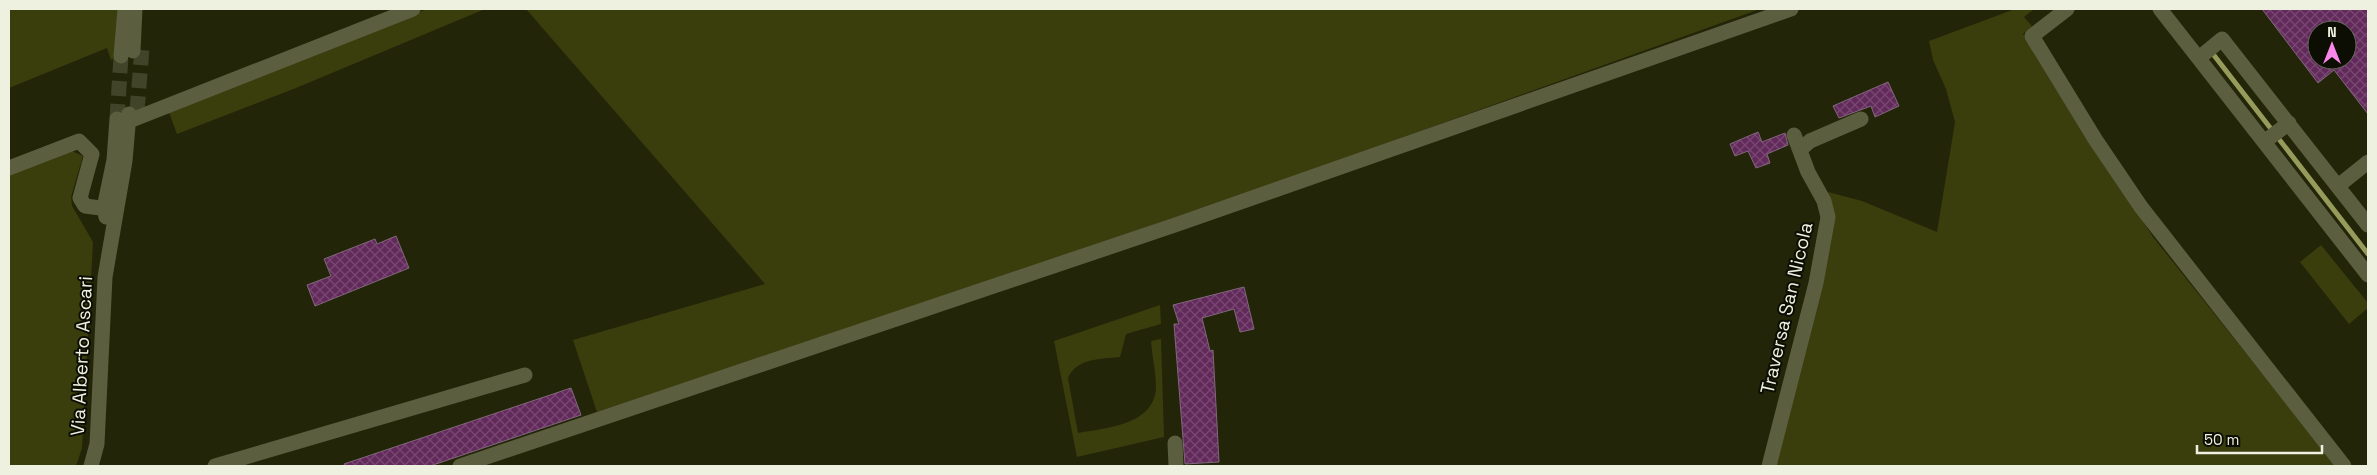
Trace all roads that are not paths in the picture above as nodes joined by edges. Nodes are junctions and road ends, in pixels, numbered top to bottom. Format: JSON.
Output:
{"nodes":[{"id":1,"x":125,"y":9,"type":"edge"},
{"id":2,"x":135,"y":9,"type":"edge"},
{"id":3,"x":141,"y":9,"type":"edge"},
{"id":4,"x":413,"y":9,"type":"edge"},
{"id":5,"x":1792,"y":9,"type":"edge"},
{"id":6,"x":2067,"y":9,"type":"edge"},
{"id":7,"x":2160,"y":9,"type":"edge"},
{"id":8,"x":132,"y":51,"type":"junction"},
{"id":9,"x":2199,"y":58,"type":"junction"},
{"id":10,"x":130,"y":117,"type":"junction"},
{"id":11,"x":1861,"y":119,"type":"dead end"},
{"id":12,"x":2276,"y":133,"type":"junction"},
{"id":13,"x":1794,"y":135,"type":"dead end"},
{"id":14,"x":1800,"y":150,"type":"junction"},
{"id":15,"x":2368,"y":162,"type":"edge"},
{"id":16,"x":9,"y":168,"type":"edge"},
{"id":17,"x":2338,"y":186,"type":"junction"},
{"id":18,"x":110,"y":209,"type":"junction"},
{"id":19,"x":2368,"y":225,"type":"edge"},
{"id":20,"x":110,"y":248,"type":"junction"},
{"id":21,"x":2368,"y":275,"type":"edge"},
{"id":22,"x":525,"y":376,"type":"dead end"},
{"id":23,"x":1175,"y":442,"type":"dead end"},
{"id":24,"x":91,"y":466,"type":"edge"},
{"id":25,"x":215,"y":466,"type":"edge"},
{"id":26,"x":460,"y":466,"type":"edge"},
{"id":27,"x":1176,"y":466,"type":"edge"},
{"id":28,"x":1770,"y":466,"type":"edge"},
{"id":29,"x":2344,"y":466,"type":"edge"}],
"edges":[{"from":1,"to":8,"type":"street"},
{"from":2,"to":8,"type":"street"},
{"from":3,"to":8,"type":"street"},
{"from":4,"to":10,"type":"street"},
{"from":5,"to":26,"type":"street"},
{"from":6,"to":29,"type":"street"},
{"from":7,"to":9,"type":"street"},
{"from":9,"to":12,"type":"street"},
{"from":9,"to":12,"type":"street"},
{"from":10,"to":18,"type":"street"},
{"from":10,"to":20,"type":"street"},
{"from":11,"to":14,"type":"street"},
{"from":12,"to":17,"type":"street"},
{"from":12,"to":21,"type":"street"},
{"from":13,"to":14,"type":"street","name":"Traversa San Nicola"},
{"from":14,"to":28,"type":"street","name":"Traversa San Nicola"},
{"from":15,"to":17,"type":"street"},
{"from":16,"to":18,"type":"street"},
{"from":17,"to":19,"type":"street"},
{"from":18,"to":20,"type":"street"},
{"from":20,"to":24,"type":"street","name":"Via Alberto Ascari"},
{"from":22,"to":25,"type":"street"},
{"from":23,"to":27,"type":"street"}]}
